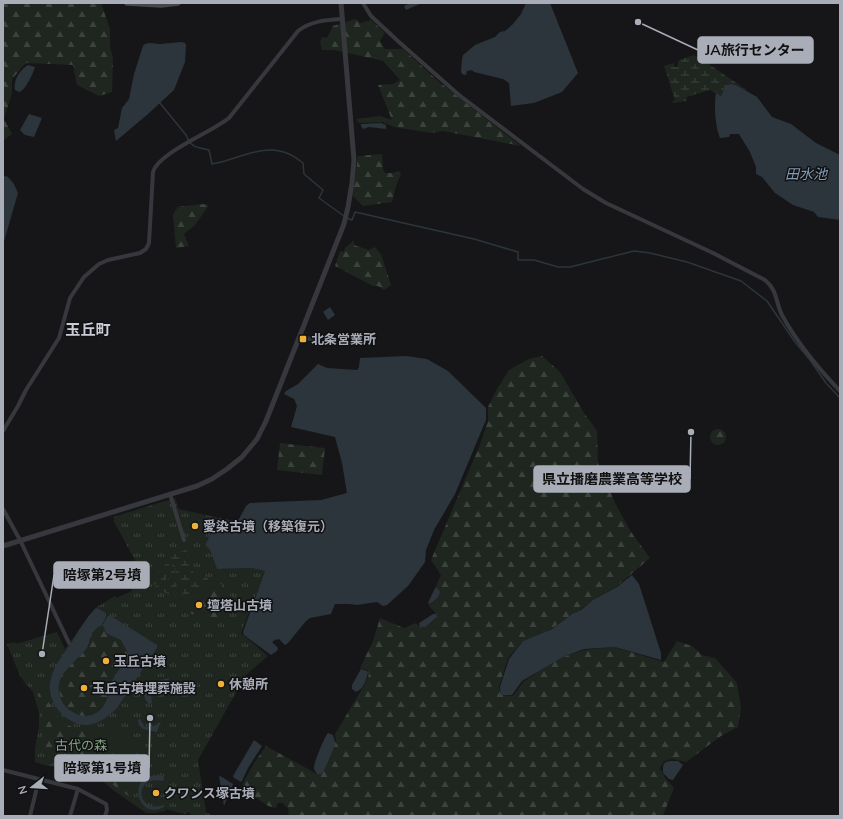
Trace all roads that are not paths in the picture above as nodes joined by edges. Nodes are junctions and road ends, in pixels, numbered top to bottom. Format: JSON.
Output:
{"nodes":[{"id":1,"x":127,"y":3,"type":"edge"},
{"id":2,"x":178,"y":3,"type":"edge"},
{"id":3,"x":341,"y":3,"type":"edge"},
{"id":4,"x":363,"y":3,"type":"edge"},
{"id":5,"x":342,"y":19,"type":"junction"},
{"id":6,"x":840,"y":391,"type":"edge"},
{"id":7,"x":3,"y":430,"type":"edge"},
{"id":8,"x":170,"y":494,"type":"junction"},
{"id":9,"x":3,"y":509,"type":"edge"},
{"id":10,"x":20,"y":540,"type":"junction"},
{"id":11,"x":184,"y":540,"type":"dead end"},
{"id":12,"x":3,"y":546,"type":"edge"},
{"id":13,"x":69,"y":643,"type":"dead end"},
{"id":14,"x":3,"y":770,"type":"edge"},
{"id":15,"x":40,"y":779,"type":"junction"},
{"id":16,"x":78,"y":789,"type":"junction"},
{"id":17,"x":30,"y":816,"type":"edge"},
{"id":18,"x":70,"y":816,"type":"edge"},
{"id":19,"x":105,"y":816,"type":"edge"}],
"edges":[{"from":1,"to":2,"type":"main road"},
{"from":3,"to":5,"type":"street"},
{"from":4,"to":6,"type":"street"},
{"from":5,"to":7,"type":"street"},
{"from":5,"to":8,"type":"street"},
{"from":8,"to":10,"type":"street"},
{"from":8,"to":11,"type":"street"},
{"from":9,"to":10,"type":"street"},
{"from":10,"to":12,"type":"street"},
{"from":10,"to":13,"type":"street"},
{"from":14,"to":15,"type":"street"},
{"from":15,"to":16,"type":"street"},
{"from":15,"to":17,"type":"street"},
{"from":16,"to":18,"type":"street"},
{"from":16,"to":19,"type":"street"}]}
